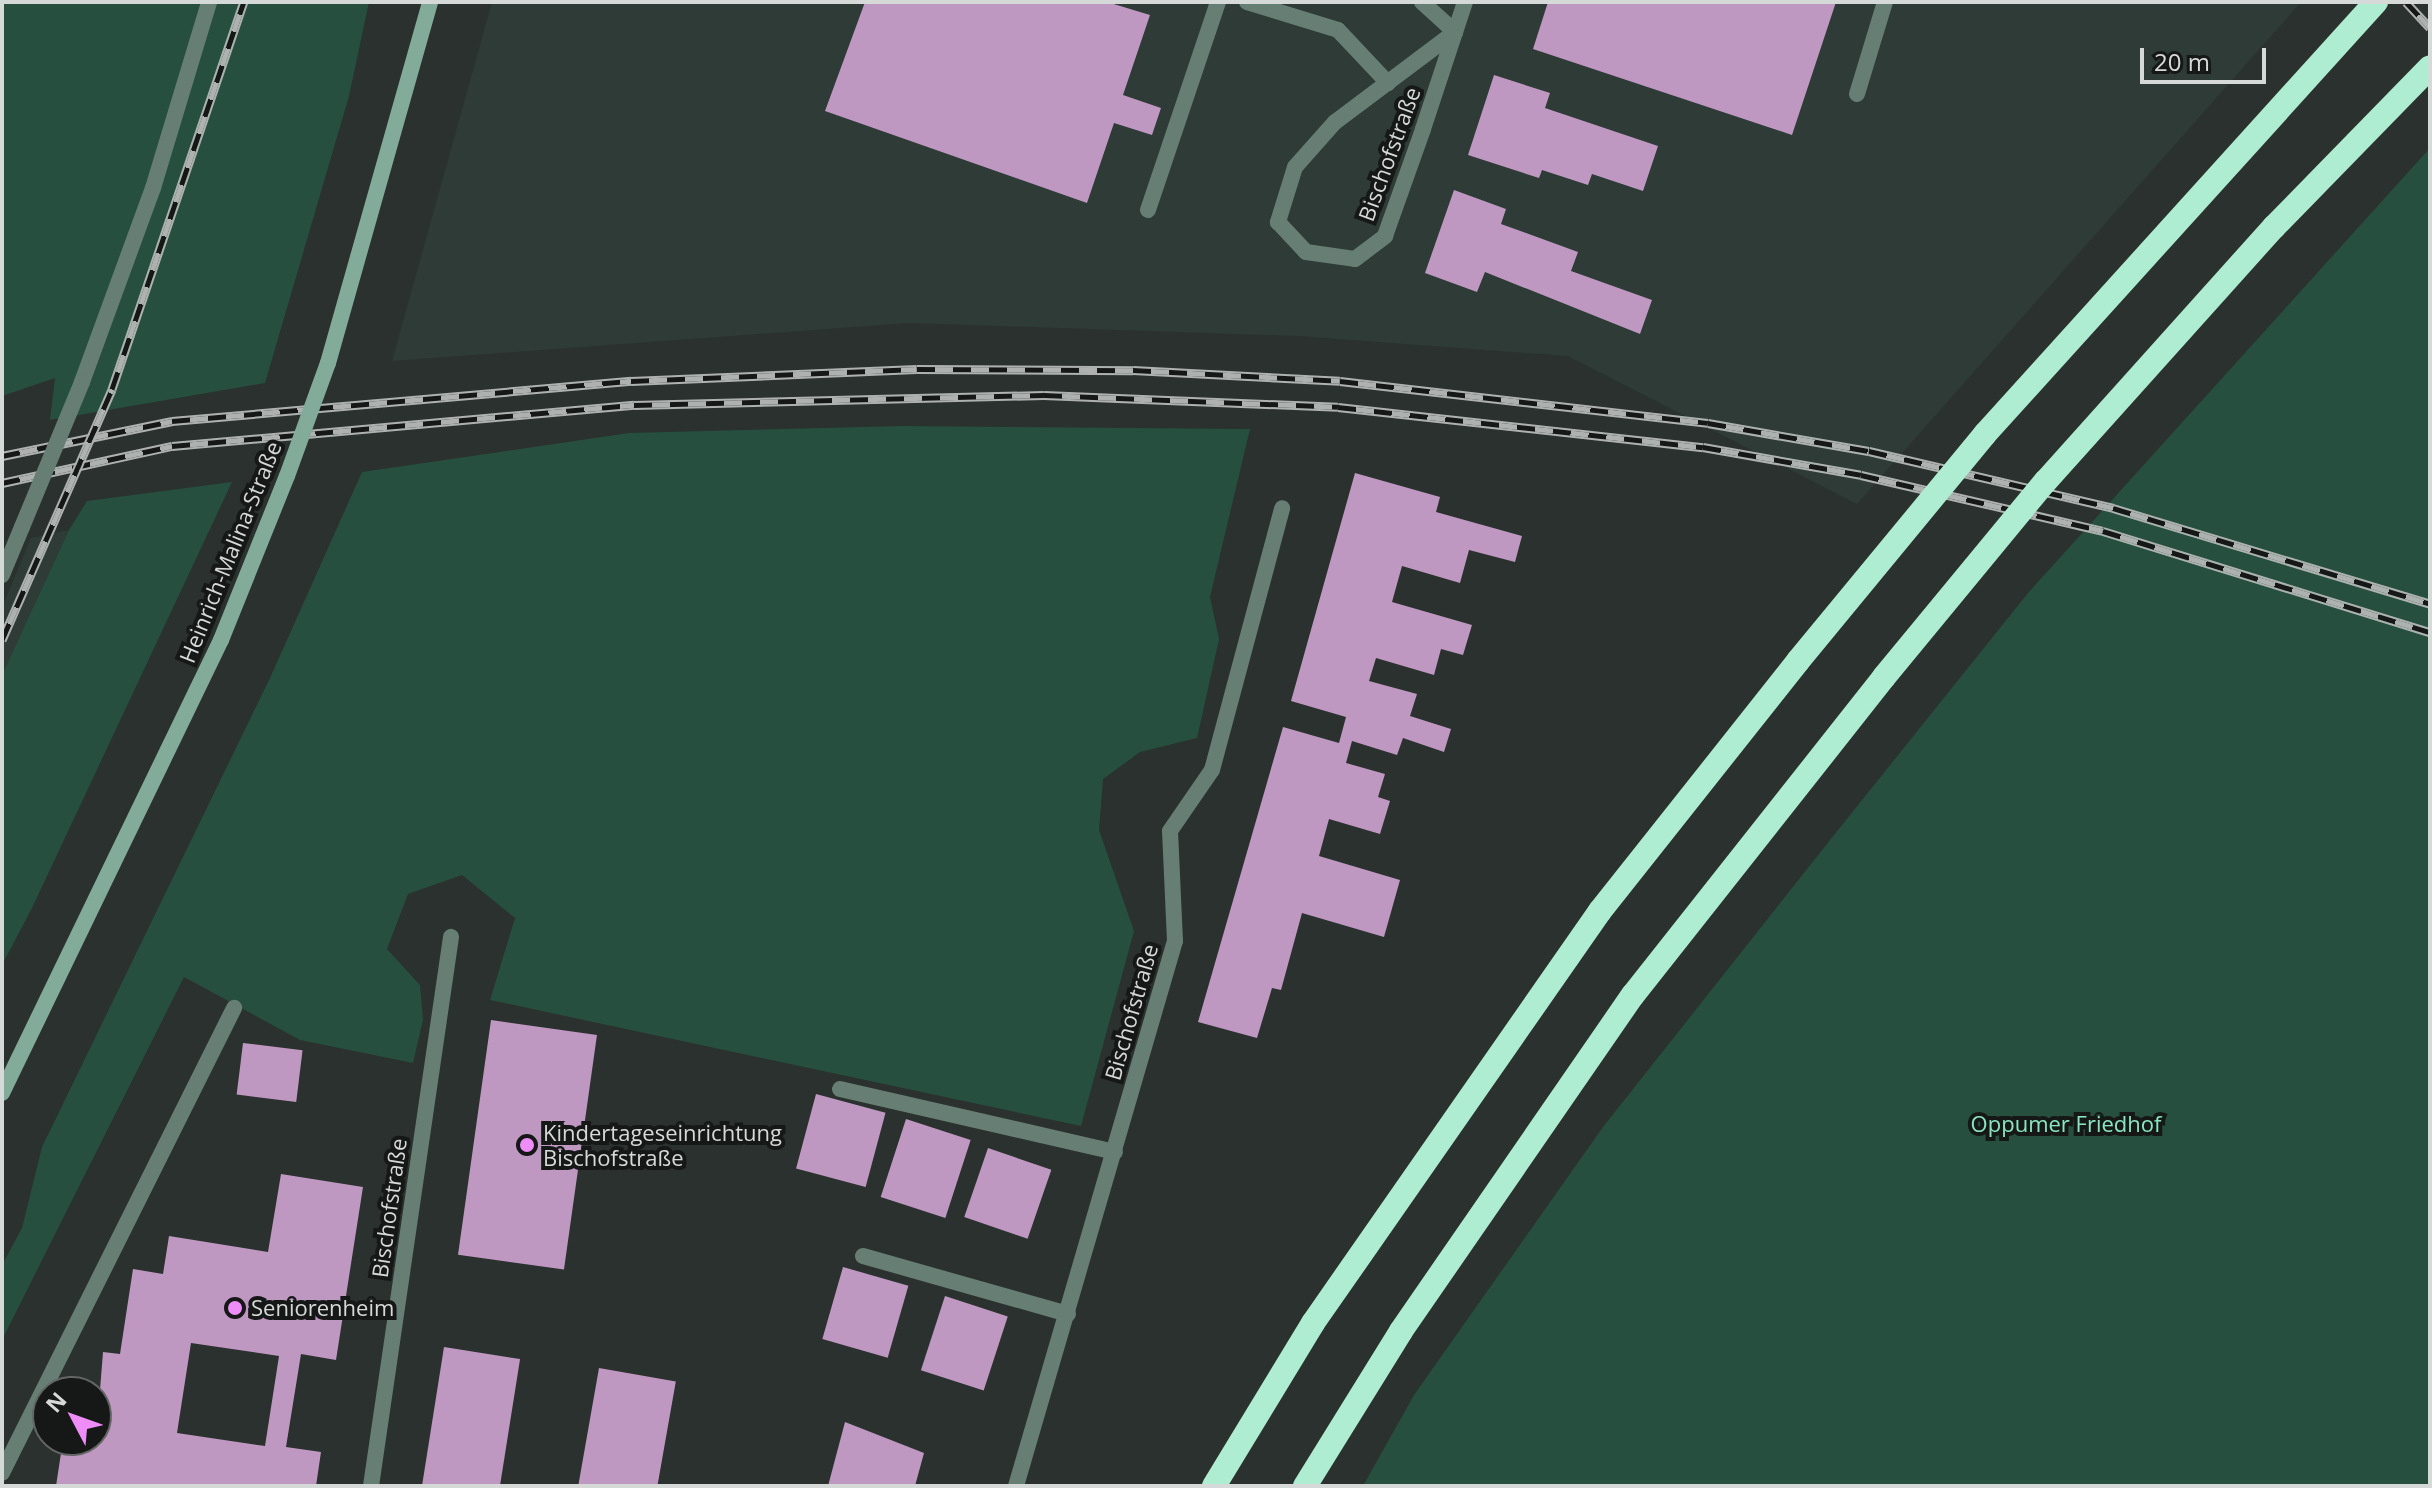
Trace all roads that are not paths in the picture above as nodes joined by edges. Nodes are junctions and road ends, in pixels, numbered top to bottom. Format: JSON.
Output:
{"nodes":[{"id":1,"x":209,"y":2,"type":"edge"},
{"id":2,"x":430,"y":2,"type":"edge"},
{"id":3,"x":1218,"y":2,"type":"edge"},
{"id":4,"x":1247,"y":2,"type":"edge"},
{"id":5,"x":1422,"y":2,"type":"edge"},
{"id":6,"x":1465,"y":2,"type":"edge"},
{"id":7,"x":1885,"y":2,"type":"edge"},
{"id":8,"x":2376,"y":2,"type":"edge"},
{"id":9,"x":1455,"y":32,"type":"junction"},
{"id":10,"x":2430,"y":67,"type":"edge"},
{"id":11,"x":1388,"y":83,"type":"junction"},
{"id":12,"x":1857,"y":94,"type":"dead end"},
{"id":13,"x":1148,"y":210,"type":"dead end"},
{"id":14,"x":1282,"y":508,"type":"dead end"},
{"id":15,"x":2,"y":575,"type":"edge"},
{"id":16,"x":451,"y":937,"type":"dead end"},
{"id":17,"x":234,"y":1008,"type":"dead end"},
{"id":18,"x":840,"y":1089,"type":"dead end"},
{"id":19,"x":2,"y":1093,"type":"edge"},
{"id":20,"x":1115,"y":1152,"type":"junction"},
{"id":21,"x":863,"y":1256,"type":"dead end"},
{"id":22,"x":1068,"y":1314,"type":"junction"},
{"id":23,"x":2,"y":1473,"type":"edge"},
{"id":24,"x":371,"y":1486,"type":"edge"},
{"id":25,"x":1016,"y":1486,"type":"edge"},
{"id":26,"x":1214,"y":1486,"type":"edge"},
{"id":27,"x":1305,"y":1486,"type":"edge"}],
"edges":[{"from":1,"to":15,"type":"street","bridge":true},
{"from":2,"to":19,"type":"main road","name":"Heinrich-Malina-Straße","bridge":true},
{"from":3,"to":13,"type":"street"},
{"from":4,"to":11,"type":"street"},
{"from":5,"to":9,"type":"street"},
{"from":6,"to":9,"type":"street","name":"Bischofstraße"},
{"from":7,"to":12,"type":"street"},
{"from":8,"to":26,"type":"highway","bridge":true},
{"from":9,"to":11,"type":"street","name":"Bischofstraße"},
{"from":9,"to":11,"type":"street","name":"Bischofstraße"},
{"from":10,"to":27,"type":"highway","bridge":true},
{"from":14,"to":20,"type":"street","name":"Bischofstraße"},
{"from":16,"to":24,"type":"street","name":"Bischofstraße"},
{"from":17,"to":23,"type":"street"},
{"from":18,"to":20,"type":"street"},
{"from":20,"to":22,"type":"street","name":"Bischofstraße"},
{"from":21,"to":22,"type":"street"},
{"from":22,"to":25,"type":"street","name":"Bischofstraße"}]}
